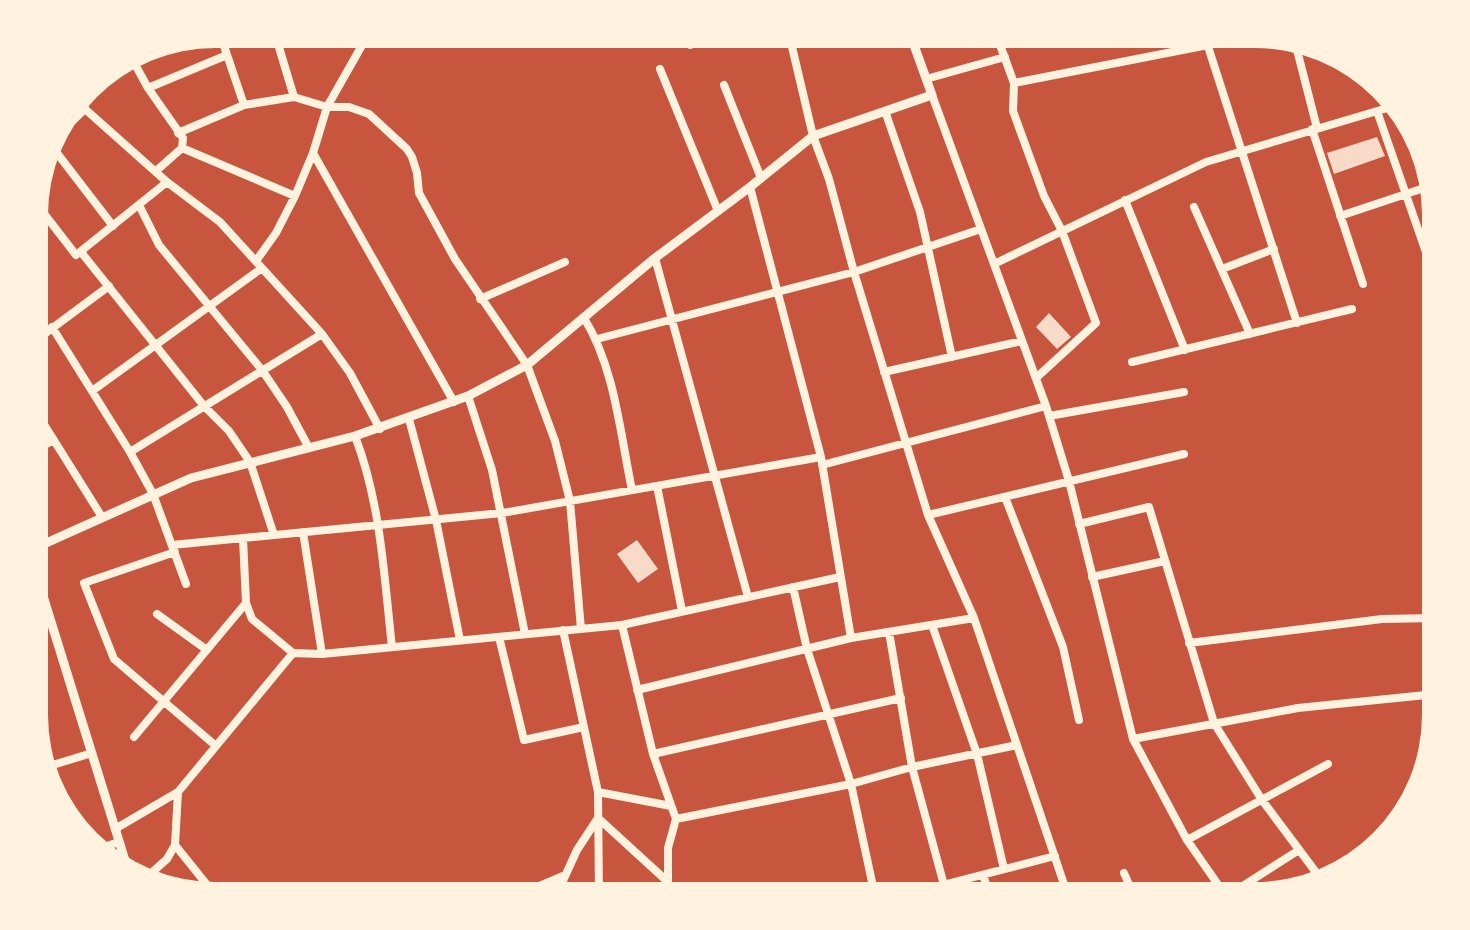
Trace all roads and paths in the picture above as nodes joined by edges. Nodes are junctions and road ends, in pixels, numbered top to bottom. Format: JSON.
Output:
{"nodes":[{"id":1,"x":225,"y":48,"type":"edge"},
{"id":2,"x":279,"y":48,"type":"edge"},
{"id":3,"x":362,"y":48,"type":"edge"},
{"id":4,"x":792,"y":48,"type":"edge"},
{"id":5,"x":915,"y":48,"type":"edge"},
{"id":6,"x":1001,"y":48,"type":"edge"},
{"id":7,"x":1193,"y":48,"type":"edge"},
{"id":8,"x":1209,"y":48,"type":"edge"},
{"id":9,"x":1298,"y":54,"type":"edge"},
{"id":10,"x":227,"y":55,"type":"junction"},
{"id":11,"x":1005,"y":57,"type":"junction"},
{"id":12,"x":137,"y":67,"type":"edge"},
{"id":13,"x":660,"y":69,"type":"dead end"},
{"id":14,"x":926,"y":79,"type":"junction"},
{"id":15,"x":1014,"y":83,"type":"junction"},
{"id":16,"x":724,"y":85,"type":"dead end"},
{"id":17,"x":148,"y":88,"type":"junction"},
{"id":18,"x":932,"y":95,"type":"junction"},
{"id":19,"x":294,"y":97,"type":"junction"},
{"id":20,"x":244,"y":105,"type":"junction"},
{"id":21,"x":327,"y":107,"type":"junction"},
{"id":22,"x":85,"y":109,"type":"edge"},
{"id":23,"x":1384,"y":109,"type":"edge"},
{"id":24,"x":885,"y":111,"type":"junction"},
{"id":25,"x":1377,"y":111,"type":"junction"},
{"id":26,"x":1314,"y":128,"type":"junction"},
{"id":27,"x":178,"y":133,"type":"junction"},
{"id":28,"x":813,"y":136,"type":"junction"},
{"id":29,"x":182,"y":148,"type":"junction"},
{"id":30,"x":1242,"y":149,"type":"junction"},
{"id":31,"x":313,"y":153,"type":"junction"},
{"id":32,"x":59,"y":155,"type":"edge"},
{"id":33,"x":156,"y":171,"type":"junction"},
{"id":34,"x":761,"y":178,"type":"junction"},
{"id":35,"x":167,"y":182,"type":"junction"},
{"id":36,"x":750,"y":187,"type":"junction"},
{"id":37,"x":1420,"y":189,"type":"edge"},
{"id":38,"x":1406,"y":193,"type":"junction"},
{"id":39,"x":295,"y":196,"type":"junction"},
{"id":40,"x":1125,"y":200,"type":"junction"},
{"id":41,"x":139,"y":205,"type":"junction"},
{"id":42,"x":1194,"y":207,"type":"dead end"},
{"id":43,"x":718,"y":211,"type":"junction"},
{"id":44,"x":1340,"y":216,"type":"junction"},
{"id":45,"x":48,"y":219,"type":"edge"},
{"id":46,"x":113,"y":226,"type":"junction"},
{"id":47,"x":981,"y":229,"type":"junction"},
{"id":48,"x":1062,"y":231,"type":"junction"},
{"id":49,"x":1422,"y":241,"type":"edge"},
{"id":50,"x":929,"y":248,"type":"junction"},
{"id":51,"x":1274,"y":249,"type":"junction"},
{"id":52,"x":81,"y":252,"type":"junction"},
{"id":53,"x":655,"y":258,"type":"junction"},
{"id":54,"x":565,"y":262,"type":"dead end"},
{"id":55,"x":259,"y":264,"type":"junction"},
{"id":56,"x":994,"y":264,"type":"junction"},
{"id":57,"x":1222,"y":269,"type":"junction"},
{"id":58,"x":854,"y":272,"type":"junction"},
{"id":59,"x":1363,"y":284,"type":"dead end"},
{"id":60,"x":109,"y":286,"type":"junction"},
{"id":61,"x":777,"y":291,"type":"junction"},
{"id":62,"x":480,"y":299,"type":"junction"},
{"id":63,"x":209,"y":306,"type":"junction"},
{"id":64,"x":1352,"y":309,"type":"dead end"},
{"id":65,"x":584,"y":318,"type":"junction"},
{"id":66,"x":672,"y":318,"type":"junction"},
{"id":67,"x":1297,"y":323,"type":"junction"},
{"id":68,"x":52,"y":327,"type":"junction"},
{"id":69,"x":48,"y":330,"type":"edge"},
{"id":70,"x":322,"y":334,"type":"junction"},
{"id":71,"x":1250,"y":334,"type":"junction"},
{"id":72,"x":597,"y":339,"type":"junction"},
{"id":73,"x":1022,"y":341,"type":"junction"},
{"id":74,"x":156,"y":345,"type":"junction"},
{"id":75,"x":1185,"y":350,"type":"junction"},
{"id":76,"x":952,"y":357,"type":"junction"},
{"id":77,"x":1132,"y":362,"type":"dead end"},
{"id":78,"x":527,"y":365,"type":"junction"},
{"id":79,"x":262,"y":370,"type":"junction"},
{"id":80,"x":884,"y":372,"type":"junction"},
{"id":81,"x":1036,"y":378,"type":"junction"},
{"id":82,"x":92,"y":391,"type":"junction"},
{"id":83,"x":1184,"y":392,"type":"dead end"},
{"id":84,"x":468,"y":396,"type":"junction"},
{"id":85,"x":454,"y":402,"type":"junction"},
{"id":86,"x":204,"y":406,"type":"junction"},
{"id":87,"x":1046,"y":406,"type":"junction"},
{"id":88,"x":1049,"y":416,"type":"junction"},
{"id":89,"x":409,"y":419,"type":"junction"},
{"id":90,"x":380,"y":429,"type":"junction"},
{"id":91,"x":48,"y":431,"type":"edge"},
{"id":92,"x":355,"y":436,"type":"junction"},
{"id":93,"x":54,"y":440,"type":"junction"},
{"id":94,"x":48,"y":443,"type":"edge"},
{"id":95,"x":906,"y":443,"type":"junction"},
{"id":96,"x":309,"y":448,"type":"junction"},
{"id":97,"x":130,"y":452,"type":"junction"},
{"id":98,"x":1184,"y":454,"type":"dead end"},
{"id":99,"x":822,"y":461,"type":"junction"},
{"id":100,"x":250,"y":462,"type":"junction"},
{"id":101,"x":715,"y":476,"type":"junction"},
{"id":102,"x":1069,"y":481,"type":"junction"},
{"id":103,"x":657,"y":486,"type":"junction"},
{"id":104,"x":632,"y":490,"type":"junction"},
{"id":105,"x":153,"y":494,"type":"junction"},
{"id":106,"x":1005,"y":497,"type":"junction"},
{"id":107,"x":570,"y":501,"type":"junction"},
{"id":108,"x":502,"y":513,"type":"junction"},
{"id":109,"x":928,"y":515,"type":"junction"},
{"id":110,"x":102,"y":517,"type":"junction"},
{"id":111,"x":436,"y":520,"type":"junction"},
{"id":112,"x":1079,"y":524,"type":"junction"},
{"id":113,"x":379,"y":525,"type":"junction"},
{"id":114,"x":303,"y":532,"type":"junction"},
{"id":115,"x":274,"y":535,"type":"junction"},
{"id":116,"x":243,"y":538,"type":"junction"},
{"id":117,"x":48,"y":542,"type":"edge"},
{"id":118,"x":173,"y":548,"type":"junction"},
{"id":119,"x":1165,"y":561,"type":"junction"},
{"id":120,"x":840,"y":577,"type":"junction"},
{"id":121,"x":1092,"y":577,"type":"junction"},
{"id":122,"x":186,"y":584,"type":"dead end"},
{"id":123,"x":793,"y":587,"type":"junction"},
{"id":124,"x":748,"y":597,"type":"junction"},
{"id":125,"x":246,"y":603,"type":"junction"},
{"id":126,"x":682,"y":611,"type":"junction"},
{"id":127,"x":157,"y":614,"type":"dead end"},
{"id":128,"x":974,"y":618,"type":"junction"},
{"id":129,"x":1422,"y":618,"type":"edge"},
{"id":130,"x":48,"y":623,"type":"edge"},
{"id":131,"x":622,"y":625,"type":"junction"},
{"id":132,"x":932,"y":625,"type":"junction"},
{"id":133,"x":581,"y":629,"type":"junction"},
{"id":134,"x":563,"y":630,"type":"junction"},
{"id":135,"x":889,"y":632,"type":"junction"},
{"id":136,"x":525,"y":634,"type":"junction"},
{"id":137,"x":499,"y":637,"type":"junction"},
{"id":138,"x":851,"y":638,"type":"junction"},
{"id":139,"x":460,"y":640,"type":"junction"},
{"id":140,"x":1189,"y":643,"type":"junction"},
{"id":141,"x":392,"y":647,"type":"junction"},
{"id":142,"x":807,"y":649,"type":"junction"},
{"id":143,"x":207,"y":650,"type":"junction"},
{"id":144,"x":293,"y":653,"type":"junction"},
{"id":145,"x":322,"y":654,"type":"junction"},
{"id":146,"x":637,"y":690,"type":"junction"},
{"id":147,"x":1422,"y":695,"type":"edge"},
{"id":148,"x":901,"y":698,"type":"junction"},
{"id":149,"x":163,"y":702,"type":"junction"},
{"id":150,"x":828,"y":714,"type":"junction"},
{"id":151,"x":1079,"y":720,"type":"dead end"},
{"id":152,"x":1214,"y":723,"type":"junction"},
{"id":153,"x":584,"y":727,"type":"junction"},
{"id":154,"x":134,"y":737,"type":"dead end"},
{"id":155,"x":1133,"y":739,"type":"junction"},
{"id":156,"x":1017,"y":745,"type":"junction"},
{"id":157,"x":216,"y":746,"type":"junction"},
{"id":158,"x":92,"y":753,"type":"junction"},
{"id":159,"x":653,"y":754,"type":"junction"},
{"id":160,"x":977,"y":754,"type":"junction"},
{"id":161,"x":56,"y":764,"type":"edge"},
{"id":162,"x":1328,"y":764,"type":"dead end"},
{"id":163,"x":912,"y":767,"type":"junction"},
{"id":164,"x":851,"y":784,"type":"junction"},
{"id":165,"x":178,"y":792,"type":"junction"},
{"id":166,"x":598,"y":792,"type":"junction"},
{"id":167,"x":1262,"y":800,"type":"junction"},
{"id":168,"x":671,"y":806,"type":"junction"},
{"id":169,"x":598,"y":818,"type":"junction"},
{"id":170,"x":676,"y":819,"type":"junction"},
{"id":171,"x":115,"y":829,"type":"junction"},
{"id":172,"x":1187,"y":840,"type":"junction"},
{"id":173,"x":119,"y":842,"type":"junction"},
{"id":174,"x":110,"y":845,"type":"edge"},
{"id":175,"x":175,"y":845,"type":"junction"},
{"id":176,"x":1299,"y":850,"type":"junction"},
{"id":177,"x":123,"y":855,"type":"edge"},
{"id":178,"x":1055,"y":856,"type":"junction"},
{"id":179,"x":1004,"y":869,"type":"junction"},
{"id":180,"x":155,"y":870,"type":"edge"},
{"id":181,"x":1315,"y":870,"type":"edge"},
{"id":182,"x":1124,"y":873,"type":"dead end"},
{"id":183,"x":983,"y":875,"type":"junction"},
{"id":184,"x":563,"y":876,"type":"junction"},
{"id":185,"x":204,"y":882,"type":"edge"},
{"id":186,"x":550,"y":882,"type":"edge"},
{"id":187,"x":561,"y":882,"type":"edge"},
{"id":188,"x":599,"y":882,"type":"edge"},
{"id":189,"x":668,"y":882,"type":"joint"},
{"id":190,"x":872,"y":882,"type":"edge"},
{"id":191,"x":943,"y":882,"type":"edge"},
{"id":192,"x":956,"y":882,"type":"edge"},
{"id":193,"x":985,"y":882,"type":"edge"},
{"id":194,"x":1063,"y":882,"type":"edge"},
{"id":195,"x":1128,"y":882,"type":"edge"},
{"id":196,"x":1216,"y":882,"type":"edge"},
{"id":197,"x":1248,"y":882,"type":"edge"}],
"edges":[{"from":1,"to":10,"type":"street"},
{"from":2,"to":19,"type":"street"},
{"from":3,"to":21,"type":"street"},
{"from":4,"to":28,"type":"street"},
{"from":5,"to":14,"type":"street"},
{"from":6,"to":11,"type":"street"},
{"from":7,"to":15,"type":"street"},
{"from":8,"to":30,"type":"street"},
{"from":9,"to":26,"type":"street"},
{"from":10,"to":17,"type":"street"},
{"from":10,"to":20,"type":"street"},
{"from":11,"to":14,"type":"street"},
{"from":11,"to":15,"type":"street"},
{"from":12,"to":17,"type":"street"},
{"from":13,"to":43,"type":"street"},
{"from":14,"to":18,"type":"street"},
{"from":15,"to":48,"type":"street"},
{"from":16,"to":34,"type":"street"},
{"from":17,"to":27,"type":"street"},
{"from":18,"to":24,"type":"street"},
{"from":18,"to":47,"type":"street"},
{"from":19,"to":20,"type":"street"},
{"from":19,"to":21,"type":"street"},
{"from":20,"to":27,"type":"street"},
{"from":21,"to":31,"type":"street"},
{"from":21,"to":62,"type":"street"},
{"from":22,"to":33,"type":"street"},
{"from":23,"to":25,"type":"street"},
{"from":24,"to":28,"type":"street"},
{"from":24,"to":50,"type":"street"},
{"from":25,"to":26,"type":"street"},
{"from":25,"to":38,"type":"street"},
{"from":26,"to":30,"type":"street"},
{"from":26,"to":44,"type":"street"},
{"from":27,"to":29,"type":"street"},
{"from":28,"to":34,"type":"street"},
{"from":28,"to":58,"type":"street"},
{"from":29,"to":33,"type":"street"},
{"from":29,"to":39,"type":"street"},
{"from":30,"to":40,"type":"street"},
{"from":30,"to":51,"type":"street"},
{"from":31,"to":39,"type":"street"},
{"from":31,"to":85,"type":"street"},
{"from":32,"to":46,"type":"street"},
{"from":33,"to":35,"type":"street"},
{"from":34,"to":36,"type":"street"},
{"from":35,"to":41,"type":"street"},
{"from":35,"to":55,"type":"street"},
{"from":36,"to":43,"type":"street"},
{"from":36,"to":61,"type":"street"},
{"from":37,"to":38,"type":"street"},
{"from":38,"to":44,"type":"street"},
{"from":38,"to":49,"type":"street"},
{"from":39,"to":55,"type":"street"},
{"from":40,"to":48,"type":"street"},
{"from":40,"to":75,"type":"street"},
{"from":41,"to":46,"type":"street"},
{"from":41,"to":63,"type":"street"},
{"from":42,"to":57,"type":"street"},
{"from":43,"to":53,"type":"street"},
{"from":44,"to":59,"type":"street"},
{"from":45,"to":52,"type":"street"},
{"from":46,"to":52,"type":"street"},
{"from":47,"to":50,"type":"street"},
{"from":47,"to":56,"type":"street"},
{"from":48,"to":56,"type":"street"},
{"from":48,"to":81,"type":"street"},
{"from":50,"to":58,"type":"street"},
{"from":50,"to":76,"type":"street"},
{"from":51,"to":57,"type":"street"},
{"from":51,"to":67,"type":"street"},
{"from":52,"to":60,"type":"street"},
{"from":53,"to":65,"type":"street"},
{"from":53,"to":66,"type":"street"},
{"from":54,"to":62,"type":"street"},
{"from":55,"to":63,"type":"street"},
{"from":55,"to":70,"type":"street"},
{"from":56,"to":73,"type":"street"},
{"from":57,"to":71,"type":"street"},
{"from":58,"to":61,"type":"street"},
{"from":58,"to":80,"type":"street"},
{"from":60,"to":68,"type":"street"},
{"from":60,"to":74,"type":"street"},
{"from":61,"to":66,"type":"street"},
{"from":61,"to":99,"type":"street"},
{"from":62,"to":78,"type":"street"},
{"from":63,"to":74,"type":"street"},
{"from":63,"to":79,"type":"street"},
{"from":64,"to":67,"type":"street"},
{"from":65,"to":72,"type":"street"},
{"from":65,"to":78,"type":"street"},
{"from":66,"to":72,"type":"street"},
{"from":66,"to":101,"type":"street"},
{"from":67,"to":71,"type":"street"},
{"from":68,"to":69,"type":"street"},
{"from":68,"to":82,"type":"street"},
{"from":70,"to":79,"type":"street"},
{"from":70,"to":90,"type":"street"},
{"from":71,"to":75,"type":"street"},
{"from":72,"to":104,"type":"street"},
{"from":73,"to":76,"type":"street"},
{"from":73,"to":81,"type":"street"},
{"from":74,"to":82,"type":"street"},
{"from":74,"to":86,"type":"street"},
{"from":75,"to":77,"type":"street"},
{"from":76,"to":80,"type":"street"},
{"from":78,"to":84,"type":"street"},
{"from":78,"to":107,"type":"street"},
{"from":79,"to":86,"type":"street"},
{"from":79,"to":96,"type":"street"},
{"from":80,"to":95,"type":"street"},
{"from":81,"to":87,"type":"street"},
{"from":82,"to":97,"type":"street"},
{"from":83,"to":88,"type":"street"},
{"from":84,"to":85,"type":"street"},
{"from":84,"to":108,"type":"street"},
{"from":85,"to":89,"type":"street"},
{"from":86,"to":97,"type":"street"},
{"from":86,"to":100,"type":"street"},
{"from":87,"to":88,"type":"street"},
{"from":87,"to":95,"type":"street"},
{"from":88,"to":102,"type":"street"},
{"from":89,"to":90,"type":"street"},
{"from":89,"to":111,"type":"street"},
{"from":90,"to":92,"type":"street"},
{"from":91,"to":93,"type":"street"},
{"from":92,"to":96,"type":"street"},
{"from":92,"to":113,"type":"street"},
{"from":93,"to":94,"type":"street"},
{"from":93,"to":110,"type":"street"},
{"from":95,"to":99,"type":"street"},
{"from":95,"to":109,"type":"street"},
{"from":96,"to":100,"type":"street"},
{"from":97,"to":105,"type":"street"},
{"from":98,"to":102,"type":"street"},
{"from":99,"to":101,"type":"street"},
{"from":99,"to":120,"type":"street"},
{"from":100,"to":105,"type":"street"},
{"from":100,"to":115,"type":"street"},
{"from":101,"to":103,"type":"street"},
{"from":101,"to":124,"type":"street"},
{"from":102,"to":106,"type":"street"},
{"from":102,"to":112,"type":"street"},
{"from":103,"to":104,"type":"street"},
{"from":103,"to":126,"type":"street"},
{"from":104,"to":107,"type":"street"},
{"from":105,"to":110,"type":"street"},
{"from":105,"to":118,"type":"street"},
{"from":106,"to":109,"type":"street"},
{"from":106,"to":151,"type":"street"},
{"from":107,"to":108,"type":"street"},
{"from":107,"to":133,"type":"street"},
{"from":108,"to":111,"type":"street"},
{"from":108,"to":136,"type":"street"},
{"from":109,"to":128,"type":"street"},
{"from":110,"to":117,"type":"street"},
{"from":111,"to":113,"type":"street"},
{"from":111,"to":139,"type":"street"},
{"from":112,"to":119,"type":"street"},
{"from":112,"to":121,"type":"street"},
{"from":113,"to":114,"type":"street"},
{"from":113,"to":141,"type":"street"},
{"from":114,"to":115,"type":"street"},
{"from":114,"to":145,"type":"street"},
{"from":115,"to":116,"type":"street"},
{"from":116,"to":118,"type":"street"},
{"from":116,"to":125,"type":"street"},
{"from":118,"to":122,"type":"street"},
{"from":118,"to":149,"type":"street"},
{"from":119,"to":121,"type":"street"},
{"from":119,"to":140,"type":"street"},
{"from":120,"to":123,"type":"street"},
{"from":120,"to":138,"type":"street"},
{"from":121,"to":155,"type":"street"},
{"from":123,"to":124,"type":"street"},
{"from":123,"to":142,"type":"street"},
{"from":124,"to":126,"type":"street"},
{"from":125,"to":143,"type":"street"},
{"from":125,"to":144,"type":"street"},
{"from":126,"to":131,"type":"street"},
{"from":127,"to":143,"type":"street"},
{"from":128,"to":132,"type":"street"},
{"from":128,"to":156,"type":"street"},
{"from":129,"to":140,"type":"street"},
{"from":130,"to":158,"type":"street"},
{"from":131,"to":133,"type":"street"},
{"from":131,"to":146,"type":"street"},
{"from":132,"to":135,"type":"street"},
{"from":132,"to":160,"type":"street"},
{"from":133,"to":134,"type":"street"},
{"from":134,"to":136,"type":"street"},
{"from":134,"to":153,"type":"street"},
{"from":135,"to":138,"type":"street"},
{"from":135,"to":148,"type":"street"},
{"from":136,"to":137,"type":"street"},
{"from":137,"to":139,"type":"street"},
{"from":137,"to":153,"type":"street"},
{"from":138,"to":142,"type":"street"},
{"from":139,"to":141,"type":"street"},
{"from":140,"to":152,"type":"street"},
{"from":141,"to":145,"type":"street"},
{"from":142,"to":146,"type":"street"},
{"from":142,"to":150,"type":"street"},
{"from":143,"to":149,"type":"street"},
{"from":144,"to":145,"type":"street"},
{"from":144,"to":157,"type":"street"},
{"from":146,"to":159,"type":"street"},
{"from":147,"to":152,"type":"street"},
{"from":148,"to":150,"type":"street"},
{"from":148,"to":163,"type":"street"},
{"from":149,"to":154,"type":"street"},
{"from":149,"to":157,"type":"street"},
{"from":150,"to":159,"type":"street"},
{"from":150,"to":164,"type":"street"},
{"from":152,"to":155,"type":"street"},
{"from":152,"to":167,"type":"street"},
{"from":153,"to":166,"type":"street"},
{"from":155,"to":172,"type":"street"},
{"from":156,"to":160,"type":"street"},
{"from":156,"to":178,"type":"street"},
{"from":157,"to":165,"type":"street"},
{"from":158,"to":161,"type":"street"},
{"from":158,"to":171,"type":"street"},
{"from":159,"to":168,"type":"street"},
{"from":160,"to":163,"type":"street"},
{"from":160,"to":179,"type":"street"},
{"from":162,"to":167,"type":"street"},
{"from":163,"to":164,"type":"street"},
{"from":163,"to":191,"type":"street"},
{"from":164,"to":170,"type":"street"},
{"from":164,"to":190,"type":"street"},
{"from":165,"to":171,"type":"street"},
{"from":165,"to":175,"type":"street"},
{"from":166,"to":168,"type":"street"},
{"from":166,"to":169,"type":"street"},
{"from":167,"to":172,"type":"street"},
{"from":167,"to":176,"type":"street"},
{"from":168,"to":170,"type":"street"},
{"from":169,"to":184,"type":"street"},
{"from":169,"to":188,"type":"street"},
{"from":169,"to":189,"type":"street"},
{"from":170,"to":189,"type":"street"},
{"from":171,"to":173,"type":"street"},
{"from":172,"to":196,"type":"street"},
{"from":173,"to":174,"type":"street"},
{"from":173,"to":177,"type":"street"},
{"from":175,"to":180,"type":"street"},
{"from":175,"to":185,"type":"street"},
{"from":176,"to":181,"type":"street"},
{"from":176,"to":197,"type":"street"},
{"from":178,"to":179,"type":"street"},
{"from":178,"to":194,"type":"street"},
{"from":179,"to":183,"type":"street"},
{"from":182,"to":195,"type":"street"},
{"from":183,"to":192,"type":"street"},
{"from":183,"to":193,"type":"street"},
{"from":184,"to":186,"type":"street"},
{"from":184,"to":187,"type":"street"}]}
